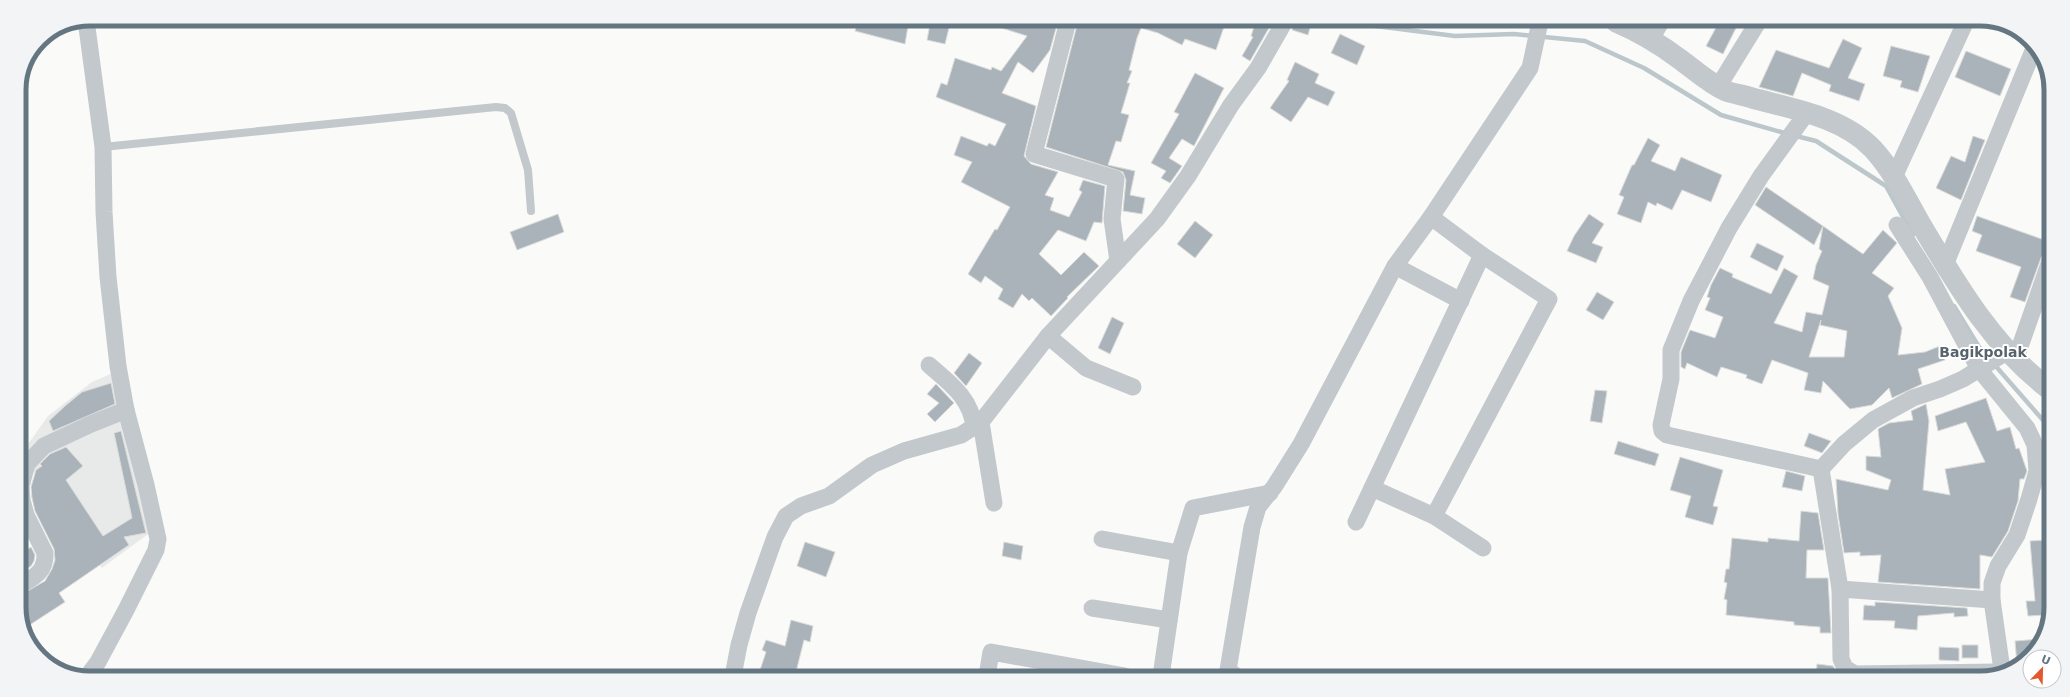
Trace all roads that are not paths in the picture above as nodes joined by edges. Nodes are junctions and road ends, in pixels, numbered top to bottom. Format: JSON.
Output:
{"nodes":[{"id":1,"x":87,"y":26,"type":"edge"},
{"id":2,"x":1067,"y":26,"type":"edge"},
{"id":3,"x":1282,"y":26,"type":"edge"},
{"id":4,"x":1539,"y":26,"type":"edge"},
{"id":5,"x":1626,"y":26,"type":"edge"},
{"id":6,"x":1756,"y":26,"type":"edge"},
{"id":7,"x":1964,"y":26,"type":"edge"},
{"id":8,"x":1656,"y":31,"type":"edge"},
{"id":9,"x":2032,"y":53,"type":"edge"},
{"id":10,"x":1718,"y":87,"type":"junction"},
{"id":11,"x":1804,"y":119,"type":"junction"},
{"id":12,"x":103,"y":147,"type":"junction"},
{"id":13,"x":1894,"y":177,"type":"junction"},
{"id":14,"x":531,"y":211,"type":"dead end"},
{"id":15,"x":1431,"y":217,"type":"junction"},
{"id":16,"x":1897,"y":225,"type":"dead end"},
{"id":17,"x":1482,"y":255,"type":"junction"},
{"id":18,"x":1118,"y":260,"type":"junction"},
{"id":19,"x":1945,"y":265,"type":"junction"},
{"id":20,"x":1395,"y":266,"type":"junction"},
{"id":21,"x":2044,"y":273,"type":"edge"},
{"id":22,"x":1461,"y":301,"type":"junction"},
{"id":23,"x":1048,"y":336,"type":"junction"},
{"id":24,"x":2007,"y":356,"type":"junction"},
{"id":25,"x":929,"y":365,"type":"dead end"},
{"id":26,"x":1981,"y":367,"type":"junction"},
{"id":27,"x":2044,"y":385,"type":"edge"},
{"id":28,"x":1133,"y":387,"type":"dead end"},
{"id":29,"x":126,"y":410,"type":"junction"},
{"id":30,"x":978,"y":425,"type":"junction"},
{"id":31,"x":1821,"y":469,"type":"junction"},
{"id":32,"x":26,"y":470,"type":"edge"},
{"id":33,"x":1372,"y":488,"type":"junction"},
{"id":34,"x":1270,"y":493,"type":"junction"},
{"id":35,"x":994,"y":503,"type":"dead end"},
{"id":36,"x":26,"y":515,"type":"edge"},
{"id":37,"x":1434,"y":516,"type":"junction"},
{"id":38,"x":1356,"y":522,"type":"dead end"},
{"id":39,"x":1102,"y":539,"type":"dead end"},
{"id":40,"x":1483,"y":548,"type":"dead end"},
{"id":41,"x":1179,"y":553,"type":"junction"},
{"id":42,"x":26,"y":582,"type":"edge"},
{"id":43,"x":1840,"y":589,"type":"junction"},
{"id":44,"x":1992,"y":600,"type":"junction"},
{"id":45,"x":1092,"y":608,"type":"dead end"},
{"id":46,"x":1169,"y":620,"type":"junction"},
{"id":47,"x":2002,"y":667,"type":"edge"},
{"id":48,"x":91,"y":671,"type":"edge"},
{"id":49,"x":734,"y":671,"type":"edge"},
{"id":50,"x":988,"y":671,"type":"edge"},
{"id":51,"x":1097,"y":671,"type":"edge"},
{"id":52,"x":1162,"y":671,"type":"edge"},
{"id":53,"x":1229,"y":671,"type":"edge"},
{"id":54,"x":1849,"y":671,"type":"edge"}],
"edges":[{"from":1,"to":12,"type":"street"},
{"from":2,"to":18,"type":"street"},
{"from":3,"to":18,"type":"street"},
{"from":4,"to":15,"type":"street"},
{"from":5,"to":8,"type":"street"},
{"from":6,"to":10,"type":"street"},
{"from":7,"to":13,"type":"street"},
{"from":8,"to":10,"type":"street"},
{"from":9,"to":19,"type":"street"},
{"from":10,"to":11,"type":"street"},
{"from":11,"to":13,"type":"street"},
{"from":11,"to":31,"type":"street"},
{"from":12,"to":14,"type":"lane"},
{"from":12,"to":29,"type":"street"},
{"from":13,"to":19,"type":"street"},
{"from":15,"to":17,"type":"street"},
{"from":15,"to":20,"type":"street"},
{"from":16,"to":26,"type":"street"},
{"from":17,"to":22,"type":"street"},
{"from":17,"to":37,"type":"street"},
{"from":18,"to":23,"type":"street"},
{"from":19,"to":24,"type":"street"},
{"from":20,"to":22,"type":"street"},
{"from":20,"to":34,"type":"street"},
{"from":21,"to":24,"type":"street"},
{"from":22,"to":33,"type":"street"},
{"from":23,"to":28,"type":"street"},
{"from":23,"to":30,"type":"street"},
{"from":24,"to":26,"type":"street"},
{"from":24,"to":27,"type":"street"},
{"from":25,"to":30,"type":"street"},
{"from":26,"to":31,"type":"street"},
{"from":26,"to":44,"type":"street"},
{"from":29,"to":32,"type":"street"},
{"from":29,"to":48,"type":"street"},
{"from":30,"to":35,"type":"street"},
{"from":30,"to":49,"type":"street"},
{"from":31,"to":43,"type":"street"},
{"from":33,"to":37,"type":"street"},
{"from":33,"to":38,"type":"street"},
{"from":34,"to":41,"type":"street"},
{"from":34,"to":53,"type":"street"},
{"from":36,"to":42,"type":"street"},
{"from":37,"to":40,"type":"street"},
{"from":39,"to":41,"type":"street"},
{"from":41,"to":46,"type":"street"},
{"from":43,"to":44,"type":"street"},
{"from":43,"to":54,"type":"street"},
{"from":44,"to":47,"type":"street"},
{"from":45,"to":46,"type":"street"},
{"from":46,"to":52,"type":"street"},
{"from":50,"to":51,"type":"street"}]}
